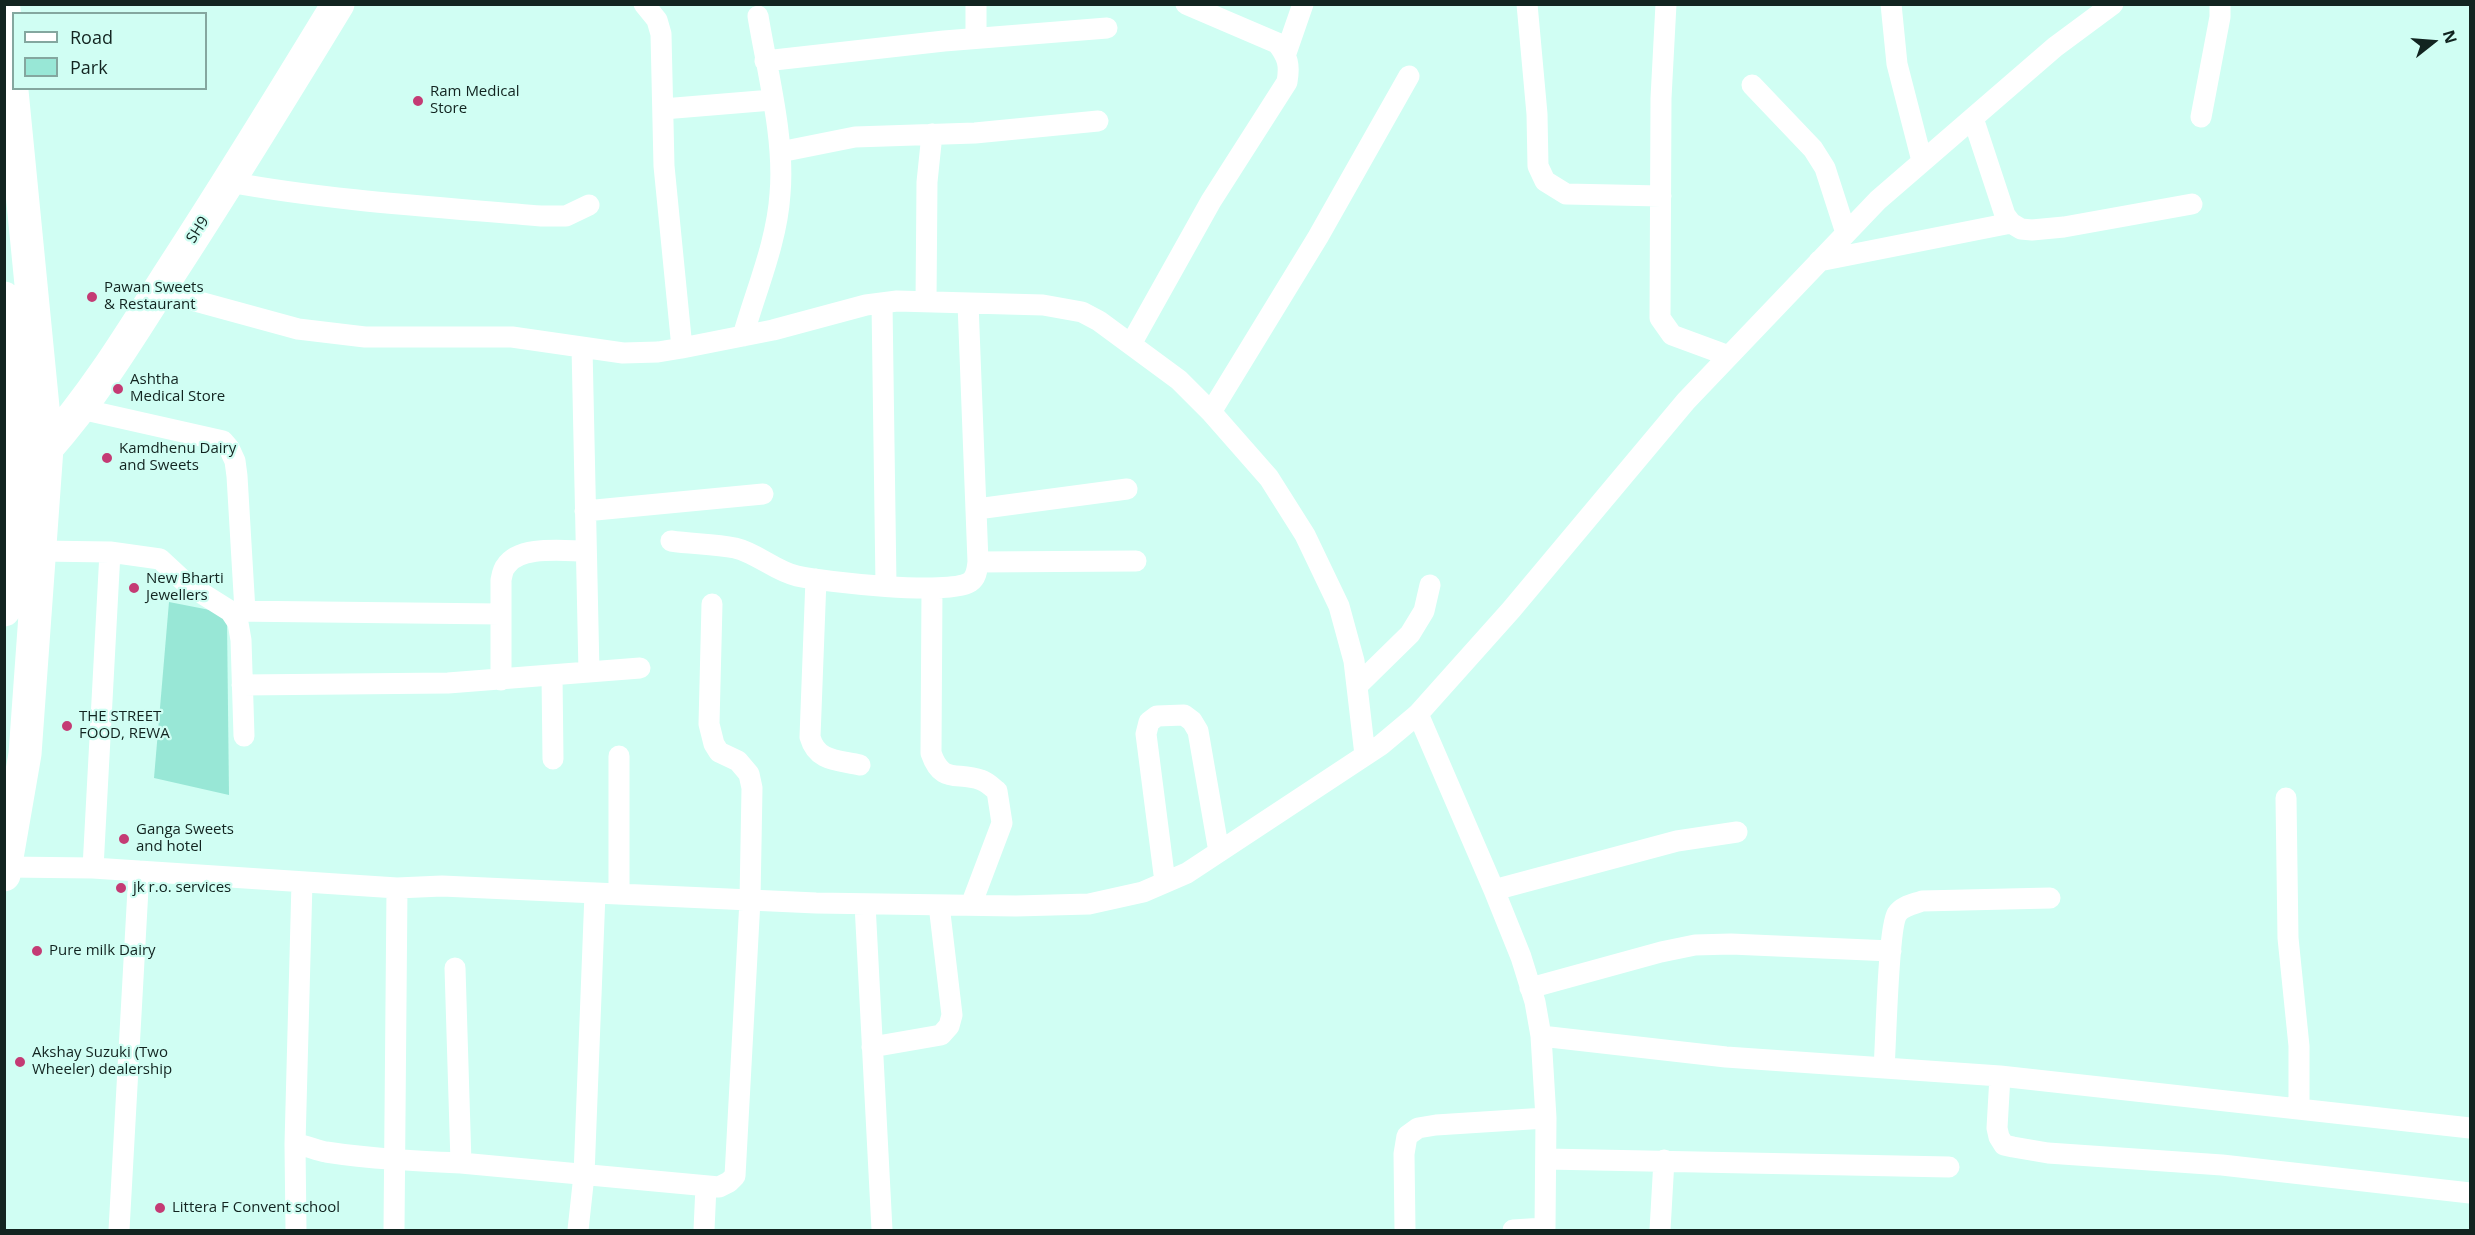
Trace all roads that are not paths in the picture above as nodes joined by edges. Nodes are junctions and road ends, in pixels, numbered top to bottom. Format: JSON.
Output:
{"nodes":[{"id":1,"x":338,"y":4,"type":"edge"},
{"id":2,"x":644,"y":4,"type":"edge"},
{"id":3,"x":976,"y":4,"type":"edge"},
{"id":4,"x":1186,"y":4,"type":"edge"},
{"id":5,"x":1303,"y":4,"type":"edge"},
{"id":6,"x":1527,"y":4,"type":"edge"},
{"id":7,"x":1666,"y":4,"type":"edge"},
{"id":8,"x":1891,"y":4,"type":"edge"},
{"id":9,"x":2113,"y":4,"type":"edge"},
{"id":10,"x":2220,"y":4,"type":"edge"},
{"id":11,"x":4,"y":9,"type":"edge"},
{"id":12,"x":758,"y":16,"type":"dead end"},
{"id":13,"x":1107,"y":28,"type":"dead end"},
{"id":14,"x":976,"y":38,"type":"junction"},
{"id":15,"x":1286,"y":54,"type":"junction"},
{"id":16,"x":765,"y":61,"type":"junction"},
{"id":17,"x":1409,"y":76,"type":"dead end"},
{"id":18,"x":1752,"y":85,"type":"dead end"},
{"id":19,"x":772,"y":100,"type":"junction"},
{"id":20,"x":663,"y":109,"type":"junction"},
{"id":21,"x":2201,"y":117,"type":"dead end"},
{"id":22,"x":1972,"y":118,"type":"junction"},
{"id":23,"x":1098,"y":122,"type":"dead end"},
{"id":24,"x":932,"y":134,"type":"junction"},
{"id":25,"x":780,"y":152,"type":"junction"},
{"id":26,"x":1922,"y":161,"type":"junction"},
{"id":27,"x":229,"y":182,"type":"junction"},
{"id":28,"x":1661,"y":196,"type":"junction"},
{"id":29,"x":2192,"y":204,"type":"dead end"},
{"id":30,"x":589,"y":205,"type":"dead end"},
{"id":31,"x":2011,"y":223,"type":"junction"},
{"id":32,"x":1846,"y":233,"type":"junction"},
{"id":33,"x":1819,"y":261,"type":"junction"},
{"id":34,"x":159,"y":291,"type":"junction"},
{"id":35,"x":4,"y":298,"type":"edge"},
{"id":36,"x":926,"y":302,"type":"junction"},
{"id":37,"x":882,"y":303,"type":"junction"},
{"id":38,"x":968,"y":303,"type":"junction"},
{"id":39,"x":743,"y":336,"type":"junction"},
{"id":40,"x":1131,"y":344,"type":"junction"},
{"id":41,"x":582,"y":347,"type":"junction"},
{"id":42,"x":682,"y":348,"type":"junction"},
{"id":43,"x":1729,"y":356,"type":"junction"},
{"id":44,"x":81,"y":409,"type":"junction"},
{"id":45,"x":1211,"y":412,"type":"junction"},
{"id":46,"x":10,"y":436,"type":"edge"},
{"id":47,"x":47,"y":448,"type":"junction"},
{"id":48,"x":1127,"y":489,"type":"dead end"},
{"id":49,"x":763,"y":494,"type":"dead end"},
{"id":50,"x":976,"y":509,"type":"junction"},
{"id":51,"x":585,"y":512,"type":"junction"},
{"id":52,"x":671,"y":541,"type":"dead end"},
{"id":53,"x":40,"y":551,"type":"junction"},
{"id":54,"x":586,"y":551,"type":"junction"},
{"id":55,"x":110,"y":552,"type":"junction"},
{"id":56,"x":1136,"y":561,"type":"dead end"},
{"id":57,"x":978,"y":562,"type":"junction"},
{"id":58,"x":816,"y":579,"type":"junction"},
{"id":59,"x":886,"y":585,"type":"junction"},
{"id":60,"x":1430,"y":585,"type":"dead end"},
{"id":61,"x":932,"y":588,"type":"junction"},
{"id":62,"x":712,"y":604,"type":"dead end"},
{"id":63,"x":4,"y":610,"type":"edge"},
{"id":64,"x":237,"y":611,"type":"junction"},
{"id":65,"x":500,"y":614,"type":"junction"},
{"id":66,"x":640,"y":668,"type":"dead end"},
{"id":67,"x":588,"y":672,"type":"junction"},
{"id":68,"x":552,"y":675,"type":"junction"},
{"id":69,"x":501,"y":680,"type":"junction"},
{"id":70,"x":242,"y":684,"type":"junction"},
{"id":71,"x":1357,"y":686,"type":"junction"},
{"id":72,"x":1418,"y":714,"type":"junction"},
{"id":73,"x":244,"y":736,"type":"dead end"},
{"id":74,"x":1365,"y":755,"type":"junction"},
{"id":75,"x":619,"y":756,"type":"dead end"},
{"id":76,"x":553,"y":759,"type":"dead end"},
{"id":77,"x":860,"y":765,"type":"dead end"},
{"id":78,"x":2286,"y":798,"type":"dead end"},
{"id":79,"x":1737,"y":832,"type":"dead end"},
{"id":80,"x":1220,"y":852,"type":"junction"},
{"id":81,"x":93,"y":868,"type":"junction"},
{"id":82,"x":6,"y":871,"type":"edge"},
{"id":83,"x":139,"y":872,"type":"junction"},
{"id":84,"x":302,"y":882,"type":"junction"},
{"id":85,"x":1165,"y":882,"type":"junction"},
{"id":86,"x":397,"y":888,"type":"junction"},
{"id":87,"x":1494,"y":890,"type":"junction"},
{"id":88,"x":595,"y":893,"type":"junction"},
{"id":89,"x":619,"y":894,"type":"junction"},
{"id":90,"x":2050,"y":898,"type":"dead end"},
{"id":91,"x":750,"y":900,"type":"junction"},
{"id":92,"x":865,"y":904,"type":"junction"},
{"id":93,"x":939,"y":904,"type":"junction"},
{"id":94,"x":971,"y":905,"type":"junction"},
{"id":95,"x":1891,"y":951,"type":"junction"},
{"id":96,"x":455,"y":968,"type":"dead end"},
{"id":97,"x":1530,"y":988,"type":"junction"},
{"id":98,"x":1541,"y":1036,"type":"junction"},
{"id":99,"x":872,"y":1047,"type":"junction"},
{"id":100,"x":1884,"y":1068,"type":"junction"},
{"id":101,"x":2000,"y":1076,"type":"junction"},
{"id":102,"x":2299,"y":1109,"type":"junction"},
{"id":103,"x":1546,"y":1118,"type":"junction"},
{"id":104,"x":2470,"y":1128,"type":"edge"},
{"id":105,"x":295,"y":1144,"type":"junction"},
{"id":106,"x":1546,"y":1159,"type":"junction"},
{"id":107,"x":396,"y":1160,"type":"junction"},
{"id":108,"x":1664,"y":1160,"type":"junction"},
{"id":109,"x":461,"y":1163,"type":"junction"},
{"id":110,"x":1949,"y":1167,"type":"dead end"},
{"id":111,"x":584,"y":1175,"type":"junction"},
{"id":112,"x":706,"y":1186,"type":"junction"},
{"id":113,"x":2470,"y":1194,"type":"edge"},
{"id":114,"x":1545,"y":1229,"type":"edge"},
{"id":115,"x":119,"y":1230,"type":"edge"},
{"id":116,"x":296,"y":1230,"type":"edge"},
{"id":117,"x":394,"y":1230,"type":"edge"},
{"id":118,"x":578,"y":1230,"type":"edge"},
{"id":119,"x":704,"y":1230,"type":"edge"},
{"id":120,"x":882,"y":1230,"type":"edge"},
{"id":121,"x":1405,"y":1230,"type":"edge"},
{"id":122,"x":1513,"y":1230,"type":"edge"},
{"id":123,"x":1660,"y":1230,"type":"edge"}],
"edges":[{"from":1,"to":27,"type":"main road","name":"SH9"},
{"from":2,"to":20,"type":"street"},
{"from":3,"to":14,"type":"street"},
{"from":4,"to":15,"type":"street"},
{"from":5,"to":15,"type":"street"},
{"from":6,"to":28,"type":"street"},
{"from":7,"to":28,"type":"street"},
{"from":8,"to":26,"type":"street"},
{"from":9,"to":22,"type":"street"},
{"from":10,"to":21,"type":"street"},
{"from":11,"to":47,"type":"main road"},
{"from":12,"to":16,"type":"street"},
{"from":13,"to":14,"type":"street"},
{"from":14,"to":16,"type":"street"},
{"from":15,"to":40,"type":"street"},
{"from":16,"to":19,"type":"street"},
{"from":17,"to":45,"type":"street"},
{"from":18,"to":32,"type":"street"},
{"from":19,"to":20,"type":"street"},
{"from":19,"to":25,"type":"street"},
{"from":20,"to":42,"type":"street"},
{"from":22,"to":26,"type":"street"},
{"from":22,"to":31,"type":"street"},
{"from":23,"to":24,"type":"street"},
{"from":24,"to":25,"type":"street"},
{"from":24,"to":36,"type":"street"},
{"from":25,"to":39,"type":"street"},
{"from":26,"to":32,"type":"street"},
{"from":27,"to":30,"type":"street"},
{"from":27,"to":34,"type":"main road","name":"SH9"},
{"from":28,"to":43,"type":"street"},
{"from":29,"to":31,"type":"street"},
{"from":31,"to":33,"type":"street"},
{"from":32,"to":33,"type":"street"},
{"from":33,"to":43,"type":"street"},
{"from":34,"to":41,"type":"street"},
{"from":34,"to":44,"type":"main road","name":"SH9"},
{"from":35,"to":46,"type":"main road"},
{"from":36,"to":37,"type":"street"},
{"from":36,"to":38,"type":"street"},
{"from":37,"to":39,"type":"street"},
{"from":37,"to":59,"type":"street"},
{"from":38,"to":40,"type":"street"},
{"from":38,"to":50,"type":"street"},
{"from":39,"to":42,"type":"street"},
{"from":40,"to":45,"type":"street"},
{"from":41,"to":42,"type":"street"},
{"from":41,"to":51,"type":"street"},
{"from":43,"to":72,"type":"street"},
{"from":44,"to":47,"type":"main road","name":"SH9"},
{"from":44,"to":64,"type":"street"},
{"from":45,"to":71,"type":"street"},
{"from":46,"to":47,"type":"street"},
{"from":46,"to":63,"type":"main road"},
{"from":47,"to":53,"type":"main road"},
{"from":48,"to":50,"type":"street"},
{"from":49,"to":51,"type":"street"},
{"from":50,"to":57,"type":"street"},
{"from":51,"to":54,"type":"street"},
{"from":52,"to":58,"type":"street"},
{"from":53,"to":55,"type":"street"},
{"from":53,"to":82,"type":"main road"},
{"from":54,"to":65,"type":"street"},
{"from":54,"to":67,"type":"street"},
{"from":55,"to":64,"type":"street"},
{"from":55,"to":81,"type":"street"},
{"from":56,"to":57,"type":"street"},
{"from":57,"to":61,"type":"street"},
{"from":58,"to":59,"type":"street"},
{"from":58,"to":77,"type":"street"},
{"from":59,"to":61,"type":"street"},
{"from":60,"to":71,"type":"street"},
{"from":61,"to":94,"type":"street"},
{"from":62,"to":91,"type":"street"},
{"from":64,"to":65,"type":"street"},
{"from":64,"to":70,"type":"street"},
{"from":65,"to":69,"type":"street"},
{"from":66,"to":67,"type":"street"},
{"from":67,"to":68,"type":"street"},
{"from":68,"to":69,"type":"street"},
{"from":68,"to":76,"type":"street"},
{"from":69,"to":70,"type":"street"},
{"from":70,"to":73,"type":"street"},
{"from":71,"to":74,"type":"street"},
{"from":72,"to":74,"type":"street"},
{"from":72,"to":87,"type":"street"},
{"from":74,"to":80,"type":"street"},
{"from":75,"to":89,"type":"street"},
{"from":78,"to":102,"type":"street"},
{"from":79,"to":87,"type":"street"},
{"from":80,"to":85,"type":"street"},
{"from":80,"to":85,"type":"street"},
{"from":81,"to":82,"type":"street"},
{"from":81,"to":83,"type":"street"},
{"from":83,"to":84,"type":"street"},
{"from":83,"to":115,"type":"street"},
{"from":84,"to":86,"type":"street"},
{"from":84,"to":105,"type":"street"},
{"from":85,"to":94,"type":"street"},
{"from":86,"to":88,"type":"street"},
{"from":86,"to":107,"type":"street"},
{"from":87,"to":97,"type":"street"},
{"from":88,"to":89,"type":"street"},
{"from":88,"to":111,"type":"street"},
{"from":89,"to":91,"type":"street"},
{"from":90,"to":95,"type":"street"},
{"from":91,"to":92,"type":"street"},
{"from":91,"to":112,"type":"street"},
{"from":92,"to":93,"type":"street"},
{"from":92,"to":99,"type":"street"},
{"from":93,"to":94,"type":"street"},
{"from":93,"to":99,"type":"street"},
{"from":95,"to":97,"type":"street"},
{"from":95,"to":100,"type":"street"},
{"from":96,"to":109,"type":"street"},
{"from":97,"to":98,"type":"street"},
{"from":98,"to":100,"type":"street"},
{"from":98,"to":103,"type":"street"},
{"from":99,"to":120,"type":"street"},
{"from":100,"to":101,"type":"street"},
{"from":101,"to":102,"type":"street"},
{"from":101,"to":113,"type":"street"},
{"from":102,"to":104,"type":"street"},
{"from":103,"to":106,"type":"street"},
{"from":103,"to":121,"type":"street"},
{"from":105,"to":107,"type":"street"},
{"from":105,"to":116,"type":"street"},
{"from":106,"to":108,"type":"street"},
{"from":106,"to":114,"type":"street"},
{"from":107,"to":109,"type":"street"},
{"from":107,"to":117,"type":"street"},
{"from":108,"to":110,"type":"street"},
{"from":108,"to":123,"type":"street"},
{"from":109,"to":111,"type":"street"},
{"from":111,"to":112,"type":"street"},
{"from":111,"to":118,"type":"street"},
{"from":112,"to":119,"type":"street"},
{"from":114,"to":122,"type":"street"}]}
